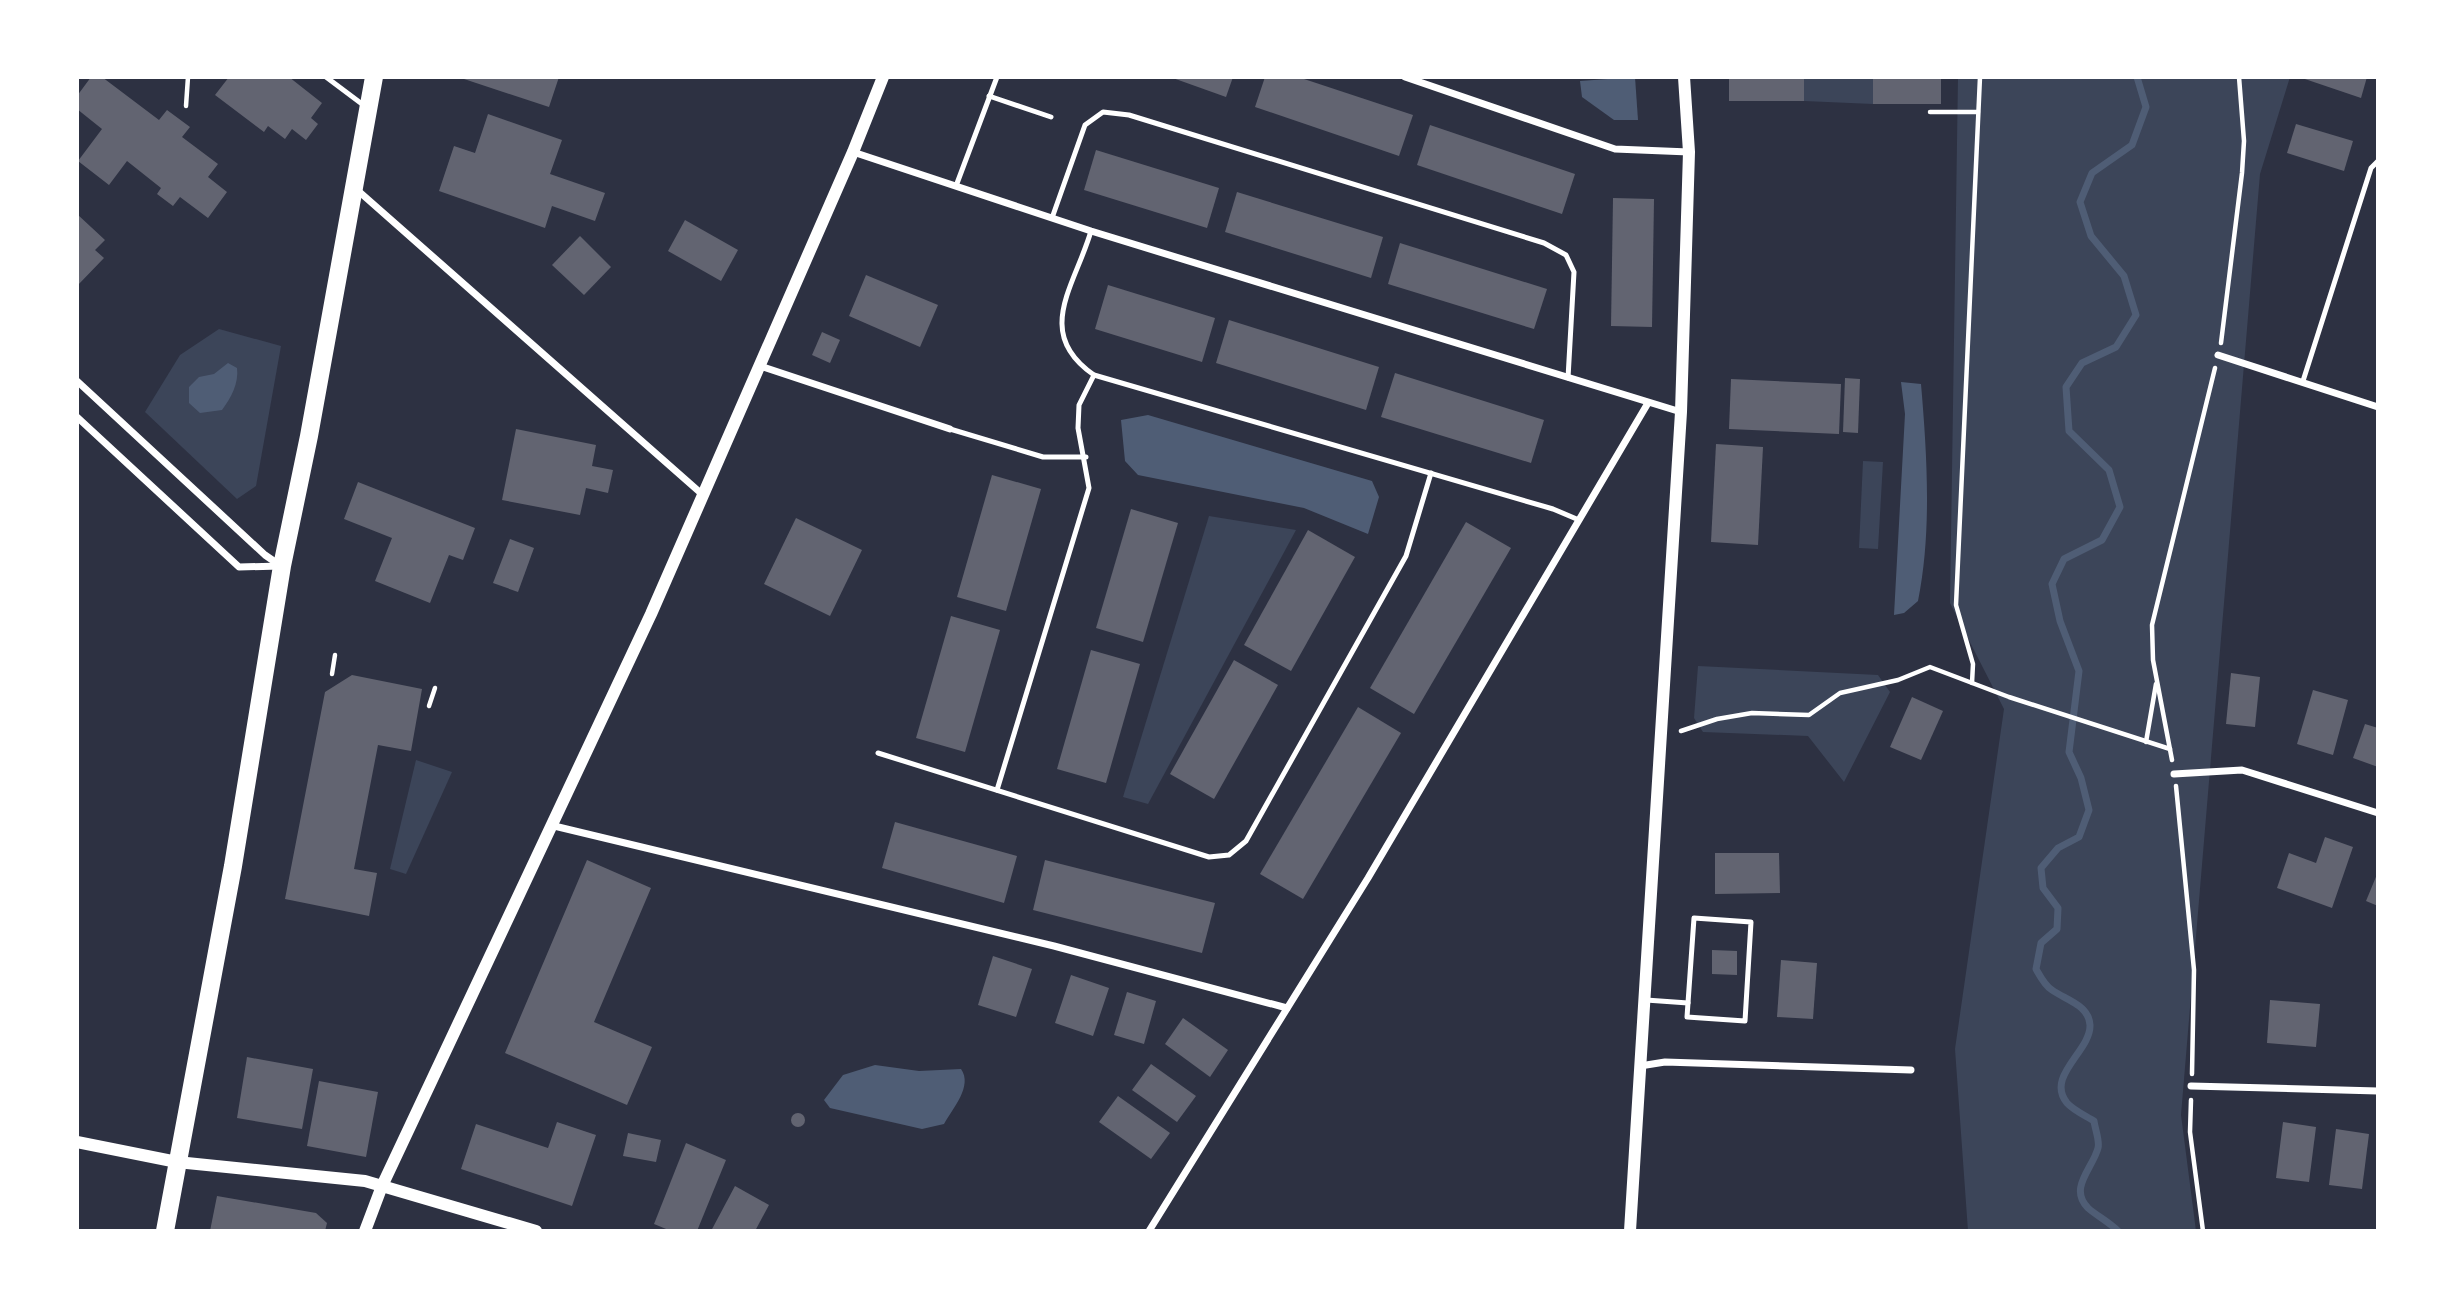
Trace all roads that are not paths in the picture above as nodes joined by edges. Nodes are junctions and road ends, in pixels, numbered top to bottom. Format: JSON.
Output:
{"nodes":[{"id":1,"x":326,"y":77,"type":"edge"},
{"id":2,"x":374,"y":77,"type":"edge"},
{"id":3,"x":883,"y":77,"type":"edge"},
{"id":4,"x":997,"y":77,"type":"edge"},
{"id":5,"x":1405,"y":77,"type":"edge"},
{"id":6,"x":1684,"y":77,"type":"edge"},
{"id":7,"x":989,"y":96,"type":"junction"},
{"id":8,"x":369,"y":109,"type":"junction"},
{"id":9,"x":1051,"y":117,"type":"dead end"},
{"id":10,"x":853,"y":152,"type":"junction"},
{"id":11,"x":1689,"y":152,"type":"junction"},
{"id":12,"x":2378,"y":161,"type":"edge"},
{"id":13,"x":956,"y":186,"type":"junction"},
{"id":14,"x":354,"y":188,"type":"junction"},
{"id":15,"x":1052,"y":218,"type":"junction"},
{"id":16,"x":1091,"y":231,"type":"junction"},
{"id":17,"x":2218,"y":355,"type":"road end"},
{"id":18,"x":760,"y":366,"type":"junction"},
{"id":19,"x":1094,"y":375,"type":"junction"},
{"id":20,"x":1568,"y":378,"type":"junction"},
{"id":21,"x":77,"y":381,"type":"edge"},
{"id":22,"x":2303,"y":381,"type":"junction"},
{"id":23,"x":1648,"y":402,"type":"junction"},
{"id":24,"x":2378,"y":407,"type":"edge"},
{"id":25,"x":1681,"y":412,"type":"junction"},
{"id":26,"x":77,"y":417,"type":"edge"},
{"id":27,"x":950,"y":429,"type":"joint"},
{"id":28,"x":1086,"y":457,"type":"junction"},
{"id":29,"x":1431,"y":473,"type":"junction"},
{"id":30,"x":703,"y":496,"type":"junction"},
{"id":31,"x":1579,"y":520,"type":"junction"},
{"id":32,"x":282,"y":566,"type":"junction"},
{"id":33,"x":878,"y":753,"type":"dead end"},
{"id":34,"x":2174,"y":774,"type":"road end"},
{"id":35,"x":997,"y":790,"type":"junction"},
{"id":36,"x":2378,"y":813,"type":"edge"},
{"id":37,"x":549,"y":825,"type":"junction"},
{"id":38,"x":1644,"y":1000,"type":"junction"},
{"id":39,"x":1688,"y":1003,"type":"junction"},
{"id":40,"x":1287,"y":1008,"type":"junction"},
{"id":41,"x":1640,"y":1066,"type":"junction"},
{"id":42,"x":1911,"y":1070,"type":"dead end"},
{"id":43,"x":2192,"y":1086,"type":"road end"},
{"id":44,"x":2378,"y":1091,"type":"edge"},
{"id":45,"x":77,"y":1142,"type":"edge"},
{"id":46,"x":177,"y":1162,"type":"junction"},
{"id":47,"x":382,"y":1186,"type":"junction"},
{"id":48,"x":165,"y":1231,"type":"edge"},
{"id":49,"x":365,"y":1231,"type":"edge"},
{"id":50,"x":536,"y":1231,"type":"edge"},
{"id":51,"x":1149,"y":1231,"type":"edge"},
{"id":52,"x":1630,"y":1231,"type":"edge"}],
"edges":[{"from":1,"to":8,"type":"lane"},
{"from":2,"to":8,"type":"main road"},
{"from":3,"to":10,"type":"street"},
{"from":4,"to":7,"type":"lane"},
{"from":5,"to":11,"type":"street"},
{"from":6,"to":11,"type":"street"},
{"from":7,"to":9,"type":"lane"},
{"from":7,"to":13,"type":"lane"},
{"from":8,"to":14,"type":"main road"},
{"from":10,"to":13,"type":"street"},
{"from":10,"to":18,"type":"street"},
{"from":11,"to":25,"type":"street"},
{"from":12,"to":22,"type":"lane"},
{"from":13,"to":15,"type":"street"},
{"from":14,"to":30,"type":"street"},
{"from":14,"to":32,"type":"main road"},
{"from":15,"to":16,"type":"street"},
{"from":15,"to":20,"type":"lane"},
{"from":16,"to":19,"type":"lane"},
{"from":16,"to":20,"type":"street"},
{"from":17,"to":22,"type":"street"},
{"from":18,"to":27,"type":"street"},
{"from":18,"to":30,"type":"street"},
{"from":19,"to":28,"type":"lane"},
{"from":19,"to":29,"type":"lane"},
{"from":20,"to":23,"type":"street"},
{"from":21,"to":32,"type":"street"},
{"from":22,"to":24,"type":"street"},
{"from":23,"to":25,"type":"street"},
{"from":23,"to":31,"type":"street"},
{"from":25,"to":38,"type":"street"},
{"from":26,"to":32,"type":"street"},
{"from":27,"to":28,"type":"lane"},
{"from":28,"to":35,"type":"lane"},
{"from":29,"to":31,"type":"lane"},
{"from":29,"to":35,"type":"lane"},
{"from":30,"to":37,"type":"street"},
{"from":31,"to":40,"type":"street"},
{"from":32,"to":46,"type":"main road"},
{"from":33,"to":35,"type":"lane"},
{"from":34,"to":36,"type":"street"},
{"from":37,"to":40,"type":"street"},
{"from":37,"to":47,"type":"street"},
{"from":38,"to":39,"type":"lane"},
{"from":38,"to":41,"type":"street"},
{"from":39,"to":39,"type":"lane"},
{"from":40,"to":51,"type":"street"},
{"from":41,"to":42,"type":"street"},
{"from":41,"to":52,"type":"street"},
{"from":43,"to":44,"type":"street"},
{"from":45,"to":46,"type":"street"},
{"from":46,"to":47,"type":"street"},
{"from":46,"to":48,"type":"main road"},
{"from":47,"to":49,"type":"street"},
{"from":47,"to":50,"type":"street"}]}
